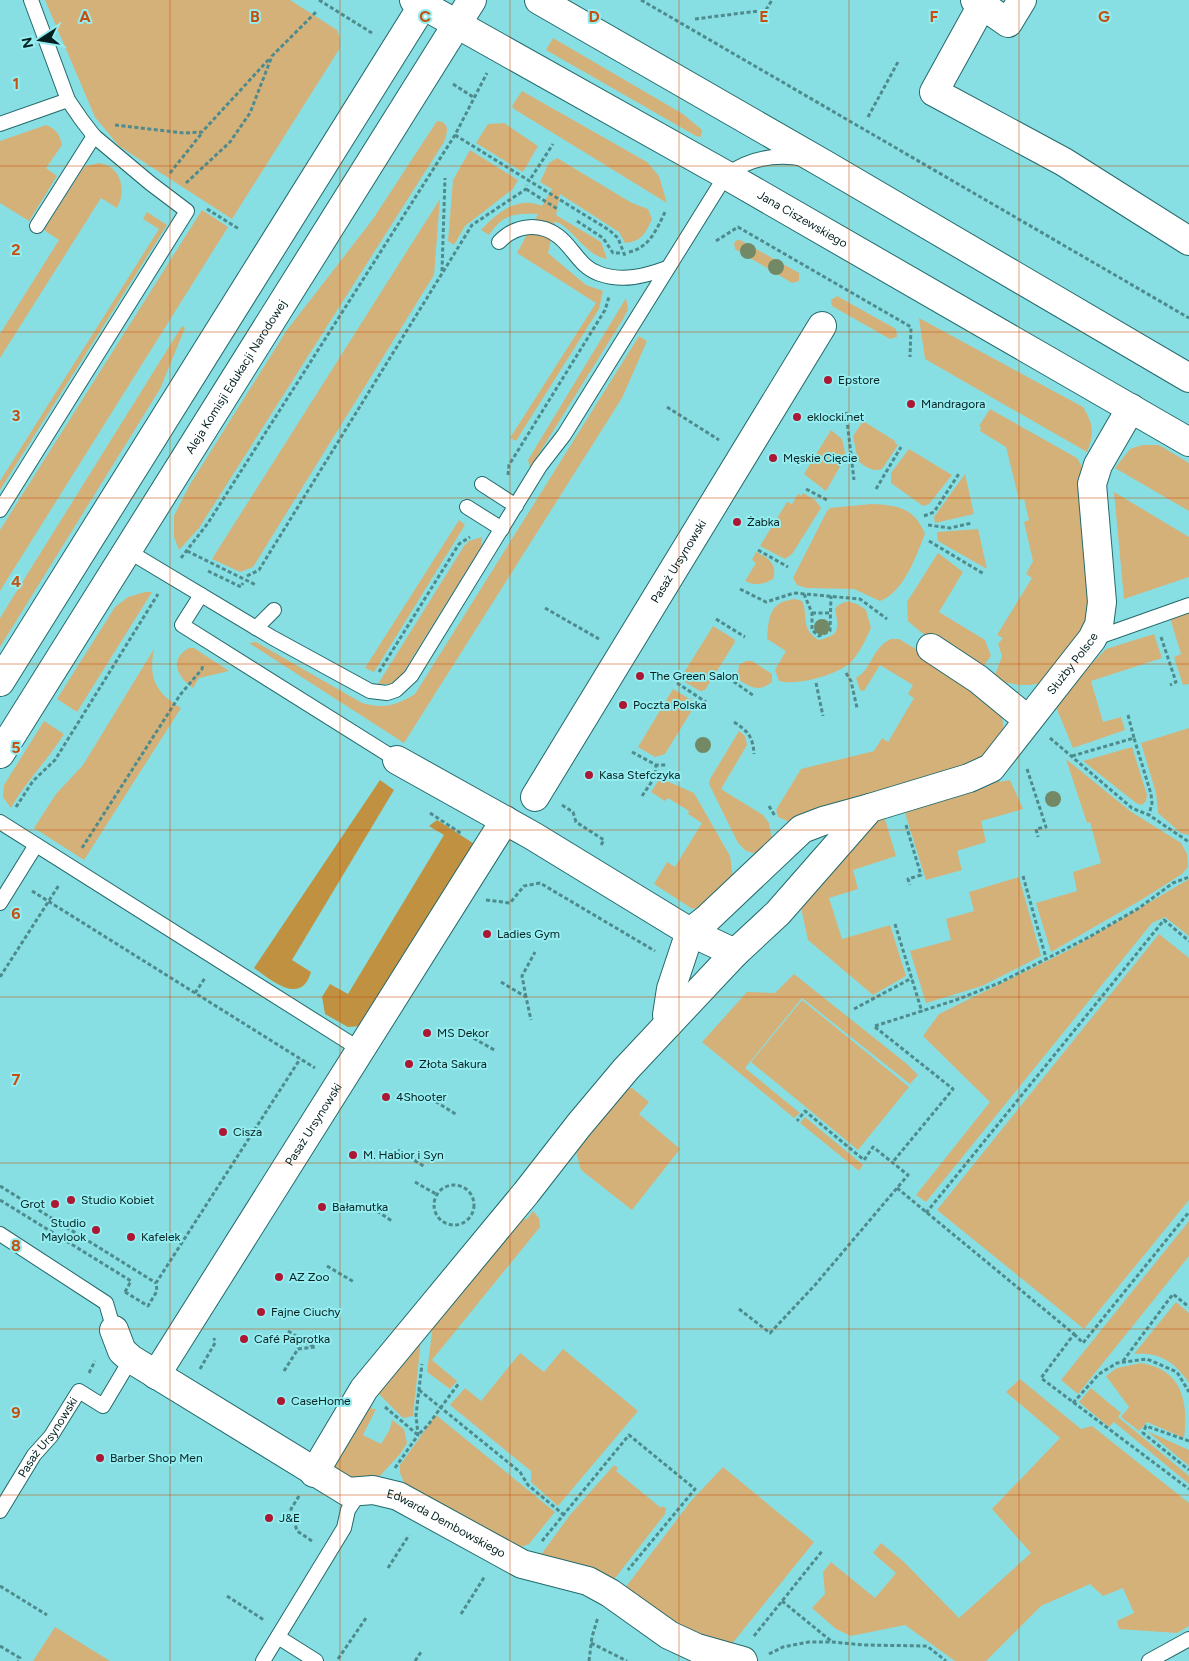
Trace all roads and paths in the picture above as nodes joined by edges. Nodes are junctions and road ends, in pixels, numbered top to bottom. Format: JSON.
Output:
{"nodes":[{"id":1,"x":31,"y":0,"type":"edge"},
{"id":2,"x":319,"y":0,"type":"edge"},
{"id":3,"x":472,"y":0,"type":"edge"},
{"id":4,"x":539,"y":0,"type":"edge"},
{"id":5,"x":642,"y":0,"type":"edge"},
{"id":6,"x":772,"y":0,"type":"edge"},
{"id":7,"x":1022,"y":0,"type":"edge"},
{"id":8,"x":421,"y":2,"type":"edge"},
{"id":9,"x":979,"y":3,"type":"edge"},
{"id":10,"x":317,"y":11,"type":"dead end"},
{"id":11,"x":695,"y":19,"type":"dead end"},
{"id":12,"x":457,"y":25,"type":"junction"},
{"id":13,"x":366,"y":30,"type":"dead end"},
{"id":14,"x":272,"y":56,"type":"junction"},
{"id":15,"x":898,"y":62,"type":"dead end"},
{"id":16,"x":487,"y":74,"type":"dead end"},
{"id":17,"x":455,"y":85,"type":"dead end"},
{"id":18,"x":473,"y":97,"type":"junction"},
{"id":19,"x":68,"y":100,"type":"junction"},
{"id":20,"x":868,"y":117,"type":"dead end"},
{"id":21,"x":81,"y":119,"type":"junction"},
{"id":22,"x":0,"y":124,"type":"edge"},
{"id":23,"x":202,"y":132,"type":"junction"},
{"id":24,"x":455,"y":135,"type":"junction"},
{"id":25,"x":94,"y":136,"type":"junction"},
{"id":26,"x":553,"y":144,"type":"dead end"},
{"id":27,"x":824,"y":164,"type":"junction"},
{"id":28,"x":726,"y":175,"type":"junction"},
{"id":29,"x":445,"y":178,"type":"dead end"},
{"id":30,"x":531,"y":178,"type":"dead end"},
{"id":31,"x":184,"y":184,"type":"dead end"},
{"id":32,"x":527,"y":185,"type":"dead end"},
{"id":33,"x":157,"y":188,"type":"junction"},
{"id":34,"x":665,"y":212,"type":"dead end"},
{"id":35,"x":38,"y":226,"type":"dead end"},
{"id":36,"x":716,"y":241,"type":"dead end"},
{"id":37,"x":1189,"y":241,"type":"edge"},
{"id":38,"x":499,"y":242,"type":"dead end"},
{"id":39,"x":629,"y":252,"type":"dead end"},
{"id":40,"x":626,"y":263,"type":"dead end"},
{"id":41,"x":667,"y":268,"type":"junction"},
{"id":42,"x":442,"y":272,"type":"junction"},
{"id":43,"x":610,"y":292,"type":"dead end"},
{"id":44,"x":1189,"y":318,"type":"edge"},
{"id":45,"x":822,"y":326,"type":"dead end"},
{"id":46,"x":910,"y":357,"type":"dead end"},
{"id":47,"x":1189,"y":378,"type":"edge"},
{"id":48,"x":667,"y":407,"type":"dead end"},
{"id":49,"x":1131,"y":408,"type":"junction"},
{"id":50,"x":846,"y":412,"type":"dead end"},
{"id":51,"x":718,"y":439,"type":"dead end"},
{"id":52,"x":1189,"y":442,"type":"edge"},
{"id":53,"x":901,"y":447,"type":"dead end"},
{"id":54,"x":960,"y":472,"type":"dead end"},
{"id":55,"x":508,"y":479,"type":"dead end"},
{"id":56,"x":854,"y":480,"type":"dead end"},
{"id":57,"x":482,"y":484,"type":"dead end"},
{"id":58,"x":806,"y":489,"type":"dead end"},
{"id":59,"x":876,"y":489,"type":"dead end"},
{"id":60,"x":829,"y":500,"type":"dead end"},
{"id":61,"x":516,"y":506,"type":"junction"},
{"id":62,"x":467,"y":507,"type":"dead end"},
{"id":63,"x":0,"y":510,"type":"edge"},
{"id":64,"x":924,"y":516,"type":"dead end"},
{"id":65,"x":972,"y":523,"type":"dead end"},
{"id":66,"x":928,"y":525,"type":"dead end"},
{"id":67,"x":502,"y":529,"type":"junction"},
{"id":68,"x":94,"y":531,"type":"junction"},
{"id":69,"x":474,"y":534,"type":"dead end"},
{"id":70,"x":929,"y":541,"type":"dead end"},
{"id":71,"x":758,"y":550,"type":"dead end"},
{"id":72,"x":128,"y":551,"type":"junction"},
{"id":73,"x":187,"y":551,"type":"junction"},
{"id":74,"x":181,"y":558,"type":"dead end"},
{"id":75,"x":788,"y":567,"type":"dead end"},
{"id":76,"x":205,"y":570,"type":"dead end"},
{"id":77,"x":259,"y":570,"type":"junction"},
{"id":78,"x":984,"y":574,"type":"dead end"},
{"id":79,"x":263,"y":575,"type":"dead end"},
{"id":80,"x":247,"y":576,"type":"dead end"},
{"id":81,"x":243,"y":583,"type":"dead end"},
{"id":82,"x":256,"y":585,"type":"dead end"},
{"id":83,"x":740,"y":589,"type":"dead end"},
{"id":84,"x":160,"y":591,"type":"dead end"},
{"id":85,"x":804,"y":594,"type":"junction"},
{"id":86,"x":201,"y":595,"type":"junction"},
{"id":87,"x":831,"y":596,"type":"junction"},
{"id":88,"x":1189,"y":605,"type":"edge"},
{"id":89,"x":545,"y":608,"type":"dead end"},
{"id":90,"x":274,"y":610,"type":"dead end"},
{"id":91,"x":812,"y":613,"type":"junction"},
{"id":92,"x":829,"y":613,"type":"junction"},
{"id":93,"x":1154,"y":617,"type":"junction"},
{"id":94,"x":716,"y":619,"type":"dead end"},
{"id":95,"x":887,"y":619,"type":"dead end"},
{"id":96,"x":256,"y":628,"type":"junction"},
{"id":97,"x":596,"y":636,"type":"dead end"},
{"id":98,"x":745,"y":636,"type":"dead end"},
{"id":99,"x":1092,"y":639,"type":"junction"},
{"id":100,"x":207,"y":640,"type":"junction"},
{"id":101,"x":931,"y":648,"type":"dead end"},
{"id":102,"x":846,"y":673,"type":"dead end"},
{"id":103,"x":723,"y":674,"type":"dead end"},
{"id":104,"x":377,"y":675,"type":"dead end"},
{"id":105,"x":0,"y":682,"type":"edge"},
{"id":106,"x":677,"y":683,"type":"dead end"},
{"id":107,"x":816,"y":683,"type":"dead end"},
{"id":108,"x":1170,"y":684,"type":"dead end"},
{"id":109,"x":754,"y":696,"type":"dead end"},
{"id":110,"x":706,"y":702,"type":"dead end"},
{"id":111,"x":857,"y":708,"type":"dead end"},
{"id":112,"x":1128,"y":715,"type":"dead end"},
{"id":113,"x":823,"y":716,"type":"dead end"},
{"id":114,"x":1028,"y":720,"type":"junction"},
{"id":115,"x":734,"y":722,"type":"dead end"},
{"id":116,"x":1134,"y":738,"type":"junction"},
{"id":117,"x":632,"y":752,"type":"dead end"},
{"id":118,"x":0,"y":754,"type":"edge"},
{"id":119,"x":754,"y":754,"type":"dead end"},
{"id":120,"x":1072,"y":756,"type":"junction"},
{"id":121,"x":398,"y":760,"type":"joint"},
{"id":122,"x":656,"y":765,"type":"junction"},
{"id":123,"x":667,"y":765,"type":"dead end"},
{"id":124,"x":1033,"y":781,"type":"dead end"},
{"id":125,"x":537,"y":794,"type":"joint"},
{"id":126,"x":642,"y":796,"type":"dead end"},
{"id":127,"x":899,"y":800,"type":"junction"},
{"id":128,"x":769,"y":806,"type":"dead end"},
{"id":129,"x":870,"y":808,"type":"junction"},
{"id":130,"x":12,"y":813,"type":"dead end"},
{"id":131,"x":774,"y":814,"type":"dead end"},
{"id":132,"x":1149,"y":815,"type":"junction"},
{"id":133,"x":505,"y":820,"type":"junction"},
{"id":134,"x":0,"y":822,"type":"edge"},
{"id":135,"x":1038,"y":837,"type":"dead end"},
{"id":136,"x":593,"y":842,"type":"dead end"},
{"id":137,"x":1189,"y":842,"type":"edge"},
{"id":138,"x":36,"y":845,"type":"junction"},
{"id":139,"x":70,"y":867,"type":"junction"},
{"id":140,"x":1023,"y":876,"type":"dead end"},
{"id":141,"x":1189,"y":877,"type":"edge"},
{"id":142,"x":15,"y":880,"type":"junction"},
{"id":143,"x":910,"y":884,"type":"dead end"},
{"id":144,"x":484,"y":900,"type":"dead end"},
{"id":145,"x":48,"y":901,"type":"junction"},
{"id":146,"x":0,"y":903,"type":"edge"},
{"id":147,"x":895,"y":924,"type":"dead end"},
{"id":148,"x":690,"y":932,"type":"junction"},
{"id":149,"x":1189,"y":941,"type":"edge"},
{"id":150,"x":535,"y":952,"type":"dead end"},
{"id":151,"x":735,"y":953,"type":"junction"},
{"id":152,"x":659,"y":954,"type":"dead end"},
{"id":153,"x":1046,"y":958,"type":"junction"},
{"id":154,"x":0,"y":977,"type":"edge"},
{"id":155,"x":912,"y":978,"type":"junction"},
{"id":156,"x":501,"y":982,"type":"dead end"},
{"id":157,"x":526,"y":997,"type":"junction"},
{"id":158,"x":854,"y":1009,"type":"dead end"},
{"id":159,"x":922,"y":1012,"type":"junction"},
{"id":160,"x":531,"y":1020,"type":"dead end"},
{"id":161,"x":669,"y":1023,"type":"junction"},
{"id":162,"x":468,"y":1035,"type":"dead end"},
{"id":163,"x":361,"y":1050,"type":"junction"},
{"id":164,"x":496,"y":1051,"type":"dead end"},
{"id":165,"x":300,"y":1059,"type":"junction"},
{"id":166,"x":306,"y":1062,"type":"dead end"},
{"id":167,"x":430,"y":1098,"type":"dead end"},
{"id":168,"x":457,"y":1115,"type":"dead end"},
{"id":169,"x":797,"y":1121,"type":"dead end"},
{"id":170,"x":398,"y":1150,"type":"dead end"},
{"id":171,"x":892,"y":1163,"type":"junction"},
{"id":172,"x":425,"y":1167,"type":"dead end"},
{"id":173,"x":415,"y":1182,"type":"dead end"},
{"id":174,"x":0,"y":1186,"type":"edge"},
{"id":175,"x":896,"y":1188,"type":"junction"},
{"id":176,"x":436,"y":1194,"type":"junction"},
{"id":177,"x":0,"y":1200,"type":"edge"},
{"id":178,"x":366,"y":1204,"type":"dead end"},
{"id":179,"x":14,"y":1209,"type":"junction"},
{"id":180,"x":1189,"y":1212,"type":"edge"},
{"id":181,"x":926,"y":1213,"type":"junction"},
{"id":182,"x":9,"y":1216,"type":"dead end"},
{"id":183,"x":392,"y":1221,"type":"dead end"},
{"id":184,"x":0,"y":1234,"type":"edge"},
{"id":185,"x":327,"y":1266,"type":"dead end"},
{"id":186,"x":131,"y":1282,"type":"dead end"},
{"id":187,"x":354,"y":1282,"type":"dead end"},
{"id":188,"x":156,"y":1283,"type":"junction"},
{"id":189,"x":125,"y":1292,"type":"dead end"},
{"id":190,"x":1189,"y":1307,"type":"edge"},
{"id":191,"x":739,"y":1309,"type":"dead end"},
{"id":192,"x":114,"y":1330,"type":"joint"},
{"id":193,"x":288,"y":1331,"type":"dead end"},
{"id":194,"x":1074,"y":1334,"type":"junction"},
{"id":195,"x":212,"y":1348,"type":"dead end"},
{"id":196,"x":209,"y":1354,"type":"dead end"},
{"id":197,"x":131,"y":1360,"type":"junction"},
{"id":198,"x":422,"y":1362,"type":"dead end"},
{"id":199,"x":1123,"y":1362,"type":"junction"},
{"id":200,"x":284,"y":1371,"type":"dead end"},
{"id":201,"x":156,"y":1375,"type":"junction"},
{"id":202,"x":459,"y":1384,"type":"dead end"},
{"id":203,"x":364,"y":1389,"type":"junction"},
{"id":204,"x":419,"y":1390,"type":"junction"},
{"id":205,"x":1189,"y":1392,"type":"edge"},
{"id":206,"x":1073,"y":1403,"type":"junction"},
{"id":207,"x":441,"y":1409,"type":"junction"},
{"id":208,"x":418,"y":1435,"type":"junction"},
{"id":209,"x":1189,"y":1441,"type":"edge"},
{"id":210,"x":1189,"y":1470,"type":"edge"},
{"id":211,"x":314,"y":1473,"type":"junction"},
{"id":212,"x":1189,"y":1489,"type":"edge"},
{"id":213,"x":371,"y":1491,"type":"junction"},
{"id":214,"x":294,"y":1505,"type":"dead end"},
{"id":215,"x":0,"y":1511,"type":"edge"},
{"id":216,"x":407,"y":1538,"type":"dead end"},
{"id":217,"x":823,"y":1550,"type":"dead end"},
{"id":218,"x":330,"y":1552,"type":"junction"},
{"id":219,"x":388,"y":1568,"type":"dead end"},
{"id":220,"x":628,"y":1571,"type":"dead end"},
{"id":221,"x":484,"y":1578,"type":"dead end"},
{"id":222,"x":0,"y":1586,"type":"edge"},
{"id":223,"x":227,"y":1596,"type":"dead end"},
{"id":224,"x":782,"y":1601,"type":"junction"},
{"id":225,"x":461,"y":1614,"type":"dead end"},
{"id":226,"x":47,"y":1615,"type":"dead end"},
{"id":227,"x":366,"y":1618,"type":"dead end"},
{"id":228,"x":761,"y":1627,"type":"dead end"},
{"id":229,"x":280,"y":1634,"type":"junction"},
{"id":230,"x":1189,"y":1639,"type":"edge"},
{"id":231,"x":832,"y":1642,"type":"junction"},
{"id":232,"x":591,"y":1643,"type":"dead end"},
{"id":233,"x":0,"y":1646,"type":"edge"},
{"id":234,"x":591,"y":1648,"type":"dead end"},
{"id":235,"x":421,"y":1652,"type":"dead end"},
{"id":236,"x":754,"y":1659,"type":"edge"},
{"id":237,"x":18,"y":1661,"type":"edge"},
{"id":238,"x":264,"y":1661,"type":"edge"},
{"id":239,"x":316,"y":1661,"type":"edge"},
{"id":240,"x":337,"y":1661,"type":"edge"},
{"id":241,"x":415,"y":1661,"type":"edge"},
{"id":242,"x":589,"y":1661,"type":"edge"},
{"id":243,"x":627,"y":1661,"type":"edge"},
{"id":244,"x":946,"y":1661,"type":"edge"},
{"id":245,"x":1149,"y":1661,"type":"edge"}],
"edges":[{"from":1,"to":19,"type":"lane"},
{"from":2,"to":13,"type":"path"},
{"from":3,"to":12,"type":"street","name":"Aleja Komisji Edukacji Narodowej"},
{"from":4,"to":27,"type":"street"},
{"from":5,"to":44,"type":"path"},
{"from":6,"to":11,"type":"path"},
{"from":7,"to":9,"type":"street"},
{"from":8,"to":12,"type":"street","name":"Jana Ciszewskiego"},
{"from":8,"to":68,"type":"street"},
{"from":9,"to":37,"type":"street"},
{"from":10,"to":14,"type":"path"},
{"from":12,"to":28,"type":"street","name":"Jana Ciszewskiego"},
{"from":12,"to":72,"type":"street","name":"Aleja Komisji Edukacji Narodowej"},
{"from":14,"to":23,"type":"path"},
{"from":14,"to":31,"type":"path"},
{"from":15,"to":20,"type":"path"},
{"from":16,"to":18,"type":"path"},
{"from":17,"to":18,"type":"path"},
{"from":18,"to":24,"type":"path"},
{"from":19,"to":21,"type":"lane"},
{"from":19,"to":22,"type":"lane"},
{"from":21,"to":23,"type":"path"},
{"from":21,"to":25,"type":"lane"},
{"from":23,"to":33,"type":"path"},
{"from":24,"to":40,"type":"path"},
{"from":24,"to":73,"type":"path"},
{"from":25,"to":33,"type":"lane"},
{"from":25,"to":35,"type":"lane"},
{"from":26,"to":30,"type":"path"},
{"from":27,"to":28,"type":"lane"},
{"from":27,"to":47,"type":"street"},
{"from":28,"to":41,"type":"lane"},
{"from":28,"to":49,"type":"street","name":"Jana Ciszewskiego"},
{"from":29,"to":42,"type":"path"},
{"from":32,"to":42,"type":"path"},
{"from":33,"to":63,"type":"lane"},
{"from":34,"to":39,"type":"path"},
{"from":36,"to":46,"type":"path"},
{"from":38,"to":41,"type":"lane"},
{"from":41,"to":61,"type":"lane"},
{"from":42,"to":77,"type":"path"},
{"from":43,"to":55,"type":"path"},
{"from":45,"to":125,"type":"street","name":"Pasaż Ursynowski"},
{"from":48,"to":51,"type":"path"},
{"from":49,"to":52,"type":"street","name":"Jana Ciszewskiego"},
{"from":49,"to":99,"type":"street","name":"Służby Polsce"},
{"from":50,"to":56,"type":"path"},
{"from":53,"to":59,"type":"path"},
{"from":54,"to":64,"type":"path"},
{"from":57,"to":61,"type":"lane"},
{"from":58,"to":60,"type":"path"},
{"from":61,"to":67,"type":"lane"},
{"from":62,"to":67,"type":"lane"},
{"from":65,"to":66,"type":"path"},
{"from":67,"to":96,"type":"lane"},
{"from":68,"to":72,"type":"street"},
{"from":68,"to":105,"type":"street"},
{"from":69,"to":104,"type":"path"},
{"from":70,"to":78,"type":"path"},
{"from":71,"to":75,"type":"path"},
{"from":72,"to":86,"type":"lane"},
{"from":72,"to":118,"type":"street","name":"Aleja Komisji Edukacji Narodowej"},
{"from":73,"to":74,"type":"path"},
{"from":73,"to":82,"type":"path"},
{"from":76,"to":81,"type":"path"},
{"from":77,"to":79,"type":"path"},
{"from":77,"to":80,"type":"path"},
{"from":83,"to":85,"type":"path"},
{"from":84,"to":130,"type":"path"},
{"from":85,"to":87,"type":"path"},
{"from":85,"to":91,"type":"path"},
{"from":86,"to":96,"type":"lane"},
{"from":86,"to":100,"type":"lane"},
{"from":87,"to":92,"type":"path"},
{"from":87,"to":95,"type":"path"},
{"from":88,"to":93,"type":"lane"},
{"from":89,"to":97,"type":"path"},
{"from":90,"to":96,"type":"lane"},
{"from":91,"to":92,"type":"path"},
{"from":91,"to":92,"type":"path"},
{"from":93,"to":99,"type":"lane"},
{"from":93,"to":108,"type":"path"},
{"from":94,"to":98,"type":"path"},
{"from":99,"to":114,"type":"street","name":"Służby Polsce"},
{"from":100,"to":121,"type":"lane"},
{"from":100,"to":139,"type":"path"},
{"from":101,"to":114,"type":"street"},
{"from":102,"to":111,"type":"path"},
{"from":103,"to":109,"type":"path"},
{"from":106,"to":110,"type":"path"},
{"from":107,"to":113,"type":"path"},
{"from":112,"to":116,"type":"path"},
{"from":114,"to":120,"type":"path"},
{"from":114,"to":127,"type":"street","name":"Służby Polsce"},
{"from":115,"to":119,"type":"path"},
{"from":116,"to":120,"type":"path"},
{"from":116,"to":132,"type":"path"},
{"from":117,"to":122,"type":"path"},
{"from":120,"to":132,"type":"path"},
{"from":121,"to":133,"type":"street"},
{"from":122,"to":123,"type":"path"},
{"from":122,"to":126,"type":"path"},
{"from":124,"to":135,"type":"path"},
{"from":125,"to":136,"type":"path"},
{"from":127,"to":129,"type":"street","name":"Służby Polsce"},
{"from":127,"to":143,"type":"path"},
{"from":128,"to":131,"type":"path"},
{"from":129,"to":148,"type":"street","name":"Służby Polsce"},
{"from":129,"to":151,"type":"street"},
{"from":132,"to":137,"type":"path"},
{"from":133,"to":148,"type":"street"},
{"from":133,"to":163,"type":"street","name":"Pasaż Ursynowski"},
{"from":134,"to":138,"type":"lane"},
{"from":138,"to":139,"type":"lane"},
{"from":138,"to":142,"type":"lane"},
{"from":139,"to":145,"type":"path"},
{"from":139,"to":163,"type":"lane"},
{"from":140,"to":153,"type":"path"},
{"from":141,"to":153,"type":"path"},
{"from":142,"to":145,"type":"path"},
{"from":142,"to":146,"type":"lane"},
{"from":144,"to":152,"type":"path"},
{"from":145,"to":154,"type":"path"},
{"from":145,"to":165,"type":"path"},
{"from":147,"to":155,"type":"path"},
{"from":148,"to":151,"type":"street"},
{"from":148,"to":161,"type":"street"},
{"from":149,"to":181,"type":"path"},
{"from":150,"to":157,"type":"path"},
{"from":151,"to":161,"type":"street"},
{"from":153,"to":159,"type":"path"},
{"from":155,"to":158,"type":"path"},
{"from":155,"to":159,"type":"path"},
{"from":156,"to":157,"type":"path"},
{"from":157,"to":160,"type":"path"},
{"from":159,"to":171,"type":"path"},
{"from":161,"to":203,"type":"street"},
{"from":162,"to":164,"type":"path"},
{"from":163,"to":201,"type":"street","name":"Pasaż Ursynowski"},
{"from":165,"to":166,"type":"path"},
{"from":165,"to":188,"type":"path"},
{"from":167,"to":168,"type":"path"},
{"from":169,"to":171,"type":"path"},
{"from":170,"to":172,"type":"path"},
{"from":171,"to":175,"type":"path"},
{"from":173,"to":176,"type":"path"},
{"from":174,"to":188,"type":"path"},
{"from":175,"to":181,"type":"path"},
{"from":175,"to":191,"type":"path"},
{"from":176,"to":176,"type":"path"},
{"from":177,"to":179,"type":"path"},
{"from":178,"to":183,"type":"path"},
{"from":179,"to":182,"type":"path"},
{"from":179,"to":186,"type":"path"},
{"from":180,"to":194,"type":"path"},
{"from":181,"to":194,"type":"path"},
{"from":184,"to":192,"type":"lane"},
{"from":185,"to":187,"type":"path"},
{"from":188,"to":189,"type":"path"},
{"from":190,"to":199,"type":"path"},
{"from":192,"to":197,"type":"street"},
{"from":193,"to":200,"type":"path"},
{"from":194,"to":206,"type":"path"},
{"from":195,"to":196,"type":"path"},
{"from":197,"to":201,"type":"street"},
{"from":197,"to":215,"type":"lane","name":"Pasaż Ursynowski"},
{"from":198,"to":204,"type":"path"},
{"from":199,"to":205,"type":"path"},
{"from":199,"to":206,"type":"path"},
{"from":201,"to":211,"type":"street","name":"Edwarda Dembowskiego"},
{"from":202,"to":207,"type":"path"},
{"from":203,"to":208,"type":"path"},
{"from":203,"to":211,"type":"street"},
{"from":204,"to":207,"type":"path"},
{"from":204,"to":208,"type":"path"},
{"from":206,"to":212,"type":"path"},
{"from":207,"to":208,"type":"path"},
{"from":207,"to":220,"type":"path"},
{"from":208,"to":213,"type":"path"},
{"from":209,"to":210,"type":"path"},
{"from":211,"to":213,"type":"street","name":"Edwarda Dembowskiego"},
{"from":213,"to":218,"type":"lane"},
{"from":213,"to":236,"type":"street","name":"Edwarda Dembowskiego"},
{"from":214,"to":218,"type":"path"},
{"from":216,"to":219,"type":"path"},
{"from":217,"to":224,"type":"path"},
{"from":218,"to":229,"type":"lane"},
{"from":221,"to":225,"type":"path"},
{"from":222,"to":226,"type":"path"},
{"from":223,"to":229,"type":"path"},
{"from":224,"to":228,"type":"path"},
{"from":224,"to":231,"type":"path"},
{"from":227,"to":240,"type":"path"},
{"from":229,"to":238,"type":"lane"},
{"from":229,"to":239,"type":"lane"},
{"from":230,"to":245,"type":"lane"},
{"from":231,"to":236,"type":"path"},
{"from":231,"to":244,"type":"path"},
{"from":232,"to":243,"type":"path"},
{"from":233,"to":237,"type":"path"},
{"from":234,"to":242,"type":"path"},
{"from":235,"to":241,"type":"path"}]}
